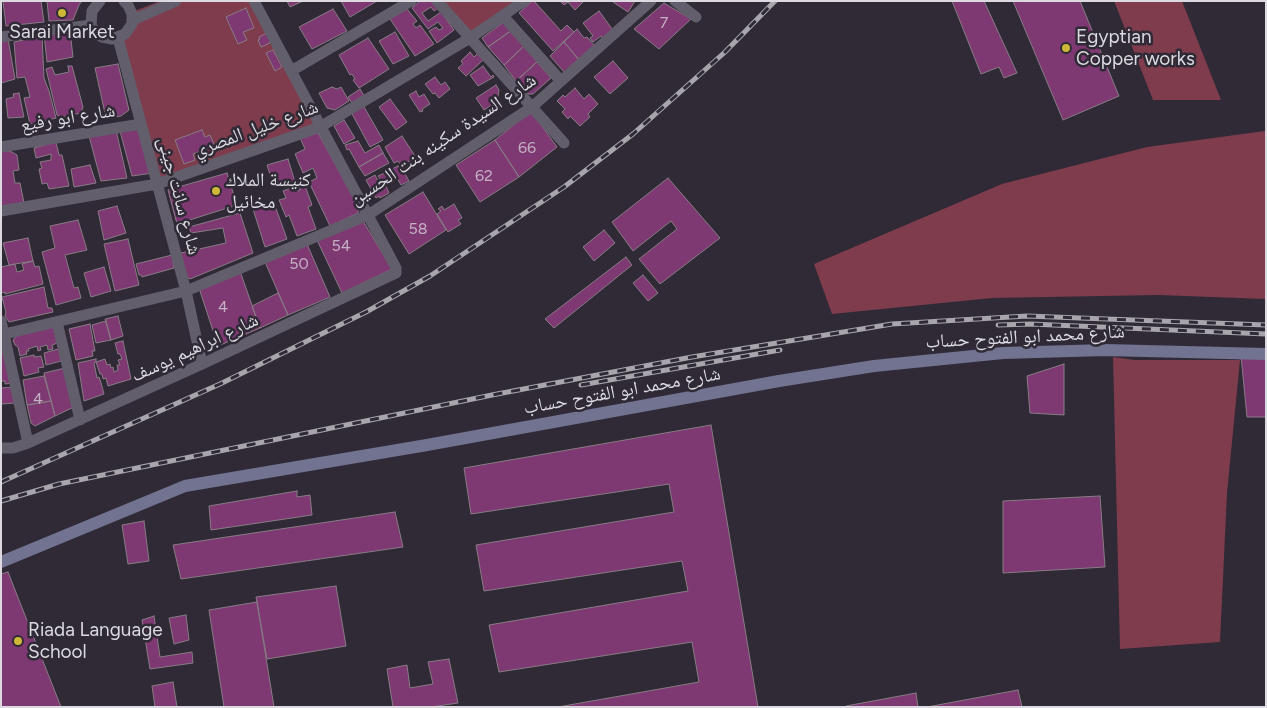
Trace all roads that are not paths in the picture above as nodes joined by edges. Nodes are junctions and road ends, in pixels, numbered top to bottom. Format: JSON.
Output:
{"nodes":[{"id":1,"x":100,"y":1,"type":"edge"},
{"id":2,"x":124,"y":1,"type":"edge"},
{"id":3,"x":176,"y":1,"type":"edge"},
{"id":4,"x":254,"y":1,"type":"edge"},
{"id":5,"x":411,"y":1,"type":"edge"},
{"id":6,"x":437,"y":1,"type":"edge"},
{"id":7,"x":524,"y":1,"type":"edge"},
{"id":8,"x":651,"y":1,"type":"edge"},
{"id":9,"x":675,"y":1,"type":"edge"},
{"id":10,"x":503,"y":16,"type":"junction"},
{"id":11,"x":696,"y":17,"type":"dead end"},
{"id":12,"x":132,"y":20,"type":"junction"},
{"id":13,"x":92,"y":25,"type":"junction"},
{"id":14,"x":1,"y":37,"type":"edge"},
{"id":15,"x":118,"y":38,"type":"junction"},
{"id":16,"x":470,"y":38,"type":"junction"},
{"id":17,"x":291,"y":72,"type":"junction"},
{"id":18,"x":561,"y":81,"type":"junction"},
{"id":19,"x":532,"y":107,"type":"junction"},
{"id":20,"x":141,"y":124,"type":"junction"},
{"id":21,"x":320,"y":126,"type":"junction"},
{"id":22,"x":564,"y":143,"type":"dead end"},
{"id":23,"x":1,"y":147,"type":"edge"},
{"id":24,"x":157,"y":184,"type":"junction"},
{"id":25,"x":1,"y":210,"type":"edge"},
{"id":26,"x":368,"y":216,"type":"junction"},
{"id":27,"x":186,"y":291,"type":"junction"},
{"id":28,"x":1,"y":321,"type":"edge"},
{"id":29,"x":57,"y":322,"type":"junction"},
{"id":30,"x":3,"y":335,"type":"edge"},
{"id":31,"x":1266,"y":354,"type":"edge"},
{"id":32,"x":202,"y":364,"type":"junction"},
{"id":33,"x":80,"y":420,"type":"junction"},
{"id":34,"x":28,"y":443,"type":"junction"},
{"id":35,"x":1,"y":448,"type":"edge"},
{"id":36,"x":1,"y":562,"type":"edge"}],
"edges":[{"from":1,"to":13,"type":"street"},
{"from":2,"to":12,"type":"street"},
{"from":3,"to":12,"type":"street"},
{"from":4,"to":17,"type":"street"},
{"from":5,"to":17,"type":"street"},
{"from":6,"to":16,"type":"street"},
{"from":7,"to":10,"type":"street","name":"شارع خليل المصري"},
{"from":8,"to":18,"type":"street","name":"شارع السيدة سكينه بنت الحسين"},
{"from":9,"to":11,"type":"street"},
{"from":10,"to":16,"type":"street","name":"شارع خليل المصري"},
{"from":10,"to":18,"type":"street"},
{"from":12,"to":15,"type":"street"},
{"from":13,"to":14,"type":"street"},
{"from":13,"to":15,"type":"street"},
{"from":15,"to":20,"type":"street","name":"شارع سانت جينى"},
{"from":16,"to":19,"type":"street"},
{"from":16,"to":21,"type":"street","name":"شارع خليل المصري"},
{"from":17,"to":21,"type":"street"},
{"from":18,"to":19,"type":"street","name":"شارع السيدة سكينه بنت الحسين"},
{"from":19,"to":22,"type":"street"},
{"from":19,"to":26,"type":"street","name":"شارع السيدة سكينه بنت الحسين"},
{"from":20,"to":23,"type":"street","name":"شارع ابو رفيع"},
{"from":20,"to":24,"type":"street","name":"شارع سانت جينى"},
{"from":21,"to":24,"type":"street","name":"شارع خليل المصري"},
{"from":21,"to":26,"type":"street"},
{"from":24,"to":25,"type":"street","name":"شارع خليل المصري"},
{"from":24,"to":27,"type":"street","name":"شارع سانت جينى"},
{"from":26,"to":27,"type":"street","name":"شارع السيدة سكينه بنت الحسين"},
{"from":26,"to":32,"type":"street","name":"شارع ابراهيم يوسف"},
{"from":27,"to":29,"type":"street","name":"شارع السيدة سكينه بنت الحسين"},
{"from":27,"to":32,"type":"street","name":"شارع سانت جينى"},
{"from":28,"to":30,"type":"street"},
{"from":29,"to":30,"type":"street","name":"شارع السيدة سكينه بنت الحسين"},
{"from":29,"to":33,"type":"street"},
{"from":30,"to":34,"type":"street"},
{"from":31,"to":36,"type":"street","name":"شارع محمد ابو الفتوح حساب"},
{"from":32,"to":33,"type":"street","name":"شارع ابراهيم يوسف"},
{"from":33,"to":34,"type":"street","name":"شارع ابراهيم يوسف"},
{"from":34,"to":35,"type":"street","name":"شارع ابراهيم يوسف"}]}
